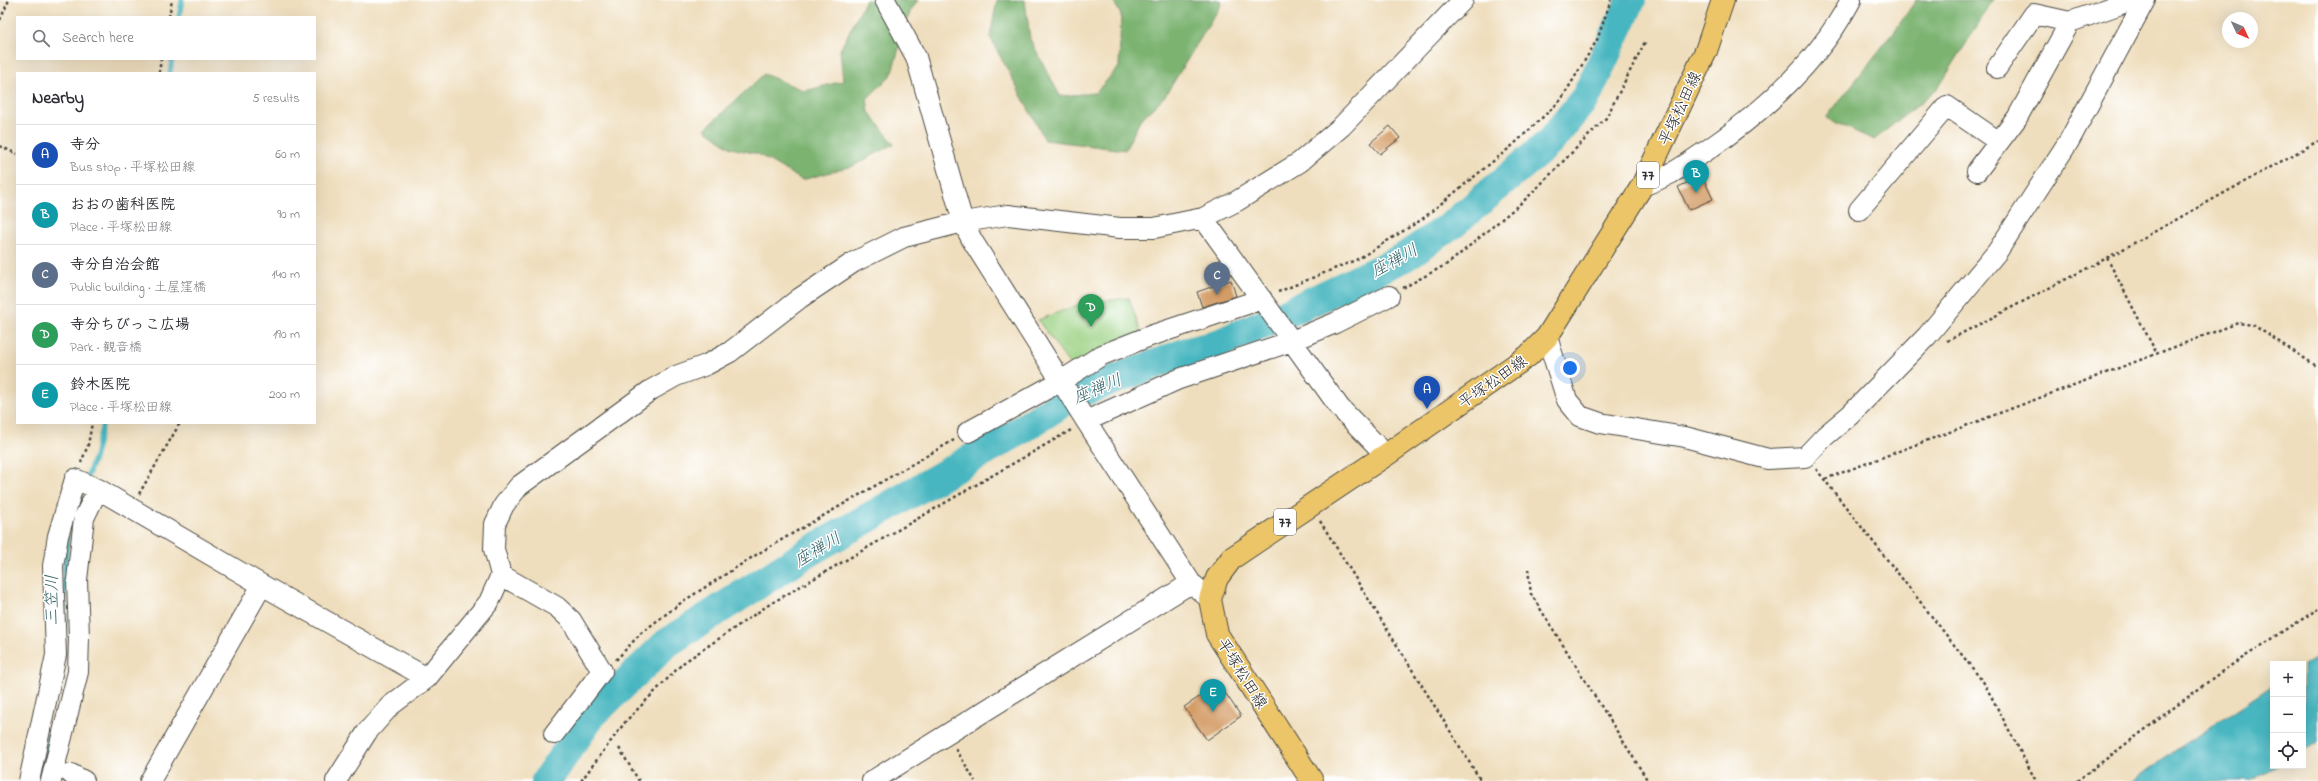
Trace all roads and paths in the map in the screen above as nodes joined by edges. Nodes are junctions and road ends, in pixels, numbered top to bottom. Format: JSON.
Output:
{"nodes":[{"id":1,"x":8,"y":0,"type":"edge"},
{"id":2,"x":172,"y":0,"type":"edge"},
{"id":3,"x":885,"y":0,"type":"edge"},
{"id":4,"x":1611,"y":0,"type":"edge"},
{"id":5,"x":1723,"y":0,"type":"edge"},
{"id":6,"x":1851,"y":0,"type":"edge"},
{"id":7,"x":2132,"y":0,"type":"edge"},
{"id":8,"x":2145,"y":0,"type":"edge"},
{"id":9,"x":1459,"y":1,"type":"edge"},
{"id":10,"x":169,"y":16,"type":"edge"},
{"id":11,"x":0,"y":20,"type":"edge"},
{"id":12,"x":2070,"y":22,"type":"junction"},
{"id":13,"x":1646,"y":40,"type":"dead end"},
{"id":14,"x":162,"y":60,"type":"edge"},
{"id":15,"x":1997,"y":68,"type":"dead end"},
{"id":16,"x":159,"y":72,"type":"edge"},
{"id":17,"x":2318,"y":141,"type":"edge"},
{"id":18,"x":1999,"y":142,"type":"junction"},
{"id":19,"x":0,"y":147,"type":"edge"},
{"id":20,"x":16,"y":154,"type":"edge"},
{"id":21,"x":1977,"y":171,"type":"dead end"},
{"id":22,"x":1642,"y":186,"type":"junction"},
{"id":23,"x":1859,"y":210,"type":"dead end"},
{"id":24,"x":1203,"y":218,"type":"junction"},
{"id":25,"x":963,"y":222,"type":"junction"},
{"id":26,"x":2107,"y":258,"type":"junction"},
{"id":27,"x":1389,"y":296,"type":"joint"},
{"id":28,"x":1262,"y":299,"type":"junction"},
{"id":29,"x":1547,"y":337,"type":"junction"},
{"id":30,"x":1290,"y":339,"type":"junction"},
{"id":31,"x":1943,"y":344,"type":"dead end"},
{"id":32,"x":2157,"y":354,"type":"junction"},
{"id":33,"x":2318,"y":367,"type":"edge"},
{"id":34,"x":1061,"y":381,"type":"junction"},
{"id":35,"x":1086,"y":421,"type":"junction"},
{"id":36,"x":92,"y":424,"type":"edge"},
{"id":37,"x":179,"y":424,"type":"edge"},
{"id":38,"x":968,"y":432,"type":"joint"},
{"id":39,"x":1386,"y":455,"type":"junction"},
{"id":40,"x":75,"y":479,"type":"junction"},
{"id":41,"x":98,"y":489,"type":"junction"},
{"id":42,"x":1310,"y":506,"type":"junction"},
{"id":43,"x":131,"y":508,"type":"junction"},
{"id":44,"x":1528,"y":569,"type":"dead end"},
{"id":45,"x":501,"y":575,"type":"junction"},
{"id":46,"x":1191,"y":583,"type":"junction"},
{"id":47,"x":262,"y":585,"type":"junction"},
{"id":48,"x":1210,"y":599,"type":"junction"},
{"id":49,"x":2318,"y":609,"type":"edge"},
{"id":50,"x":602,"y":671,"type":"junction"},
{"id":51,"x":427,"y":678,"type":"junction"},
{"id":52,"x":554,"y":734,"type":"dead end"},
{"id":53,"x":947,"y":734,"type":"junction"},
{"id":54,"x":618,"y":748,"type":"dead end"},
{"id":55,"x":29,"y":781,"type":"edge"},
{"id":56,"x":51,"y":781,"type":"edge"},
{"id":57,"x":150,"y":781,"type":"edge"},
{"id":58,"x":336,"y":781,"type":"edge"},
{"id":59,"x":581,"y":781,"type":"edge"},
{"id":60,"x":639,"y":781,"type":"edge"},
{"id":61,"x":872,"y":781,"type":"edge"},
{"id":62,"x":975,"y":781,"type":"edge"},
{"id":63,"x":1312,"y":781,"type":"edge"},
{"id":64,"x":1481,"y":781,"type":"edge"},
{"id":65,"x":1648,"y":781,"type":"edge"},
{"id":66,"x":2036,"y":781,"type":"edge"},
{"id":67,"x":2077,"y":781,"type":"edge"}],
"edges":[{"from":1,"to":11,"type":"path"},
{"from":2,"to":10,"type":"path"},
{"from":3,"to":25,"type":"street"},
{"from":4,"to":28,"type":"path"},
{"from":5,"to":22,"type":"main road","name":"平塚松田線","number":"77"},
{"from":6,"to":22,"type":"street"},
{"from":7,"to":12,"type":"street"},
{"from":8,"to":29,"type":"street"},
{"from":9,"to":24,"type":"street"},
{"from":12,"to":15,"type":"street"},
{"from":12,"to":18,"type":"street"},
{"from":13,"to":27,"type":"path"},
{"from":14,"to":16,"type":"path"},
{"from":17,"to":26,"type":"path"},
{"from":18,"to":21,"type":"street"},
{"from":18,"to":23,"type":"street"},
{"from":19,"to":20,"type":"path"},
{"from":22,"to":29,"type":"main road","name":"平塚松田線","number":"77"},
{"from":24,"to":25,"type":"street"},
{"from":24,"to":28,"type":"street"},
{"from":25,"to":34,"type":"street"},
{"from":25,"to":45,"type":"street"},
{"from":26,"to":31,"type":"path"},
{"from":26,"to":32,"type":"path"},
{"from":27,"to":30,"type":"street"},
{"from":28,"to":30,"type":"street"},
{"from":28,"to":34,"type":"street"},
{"from":29,"to":39,"type":"main road","name":"平塚松田線","number":"77"},
{"from":30,"to":35,"type":"street"},
{"from":30,"to":39,"type":"street"},
{"from":32,"to":33,"type":"path"},
{"from":32,"to":66,"type":"path"},
{"from":34,"to":35,"type":"street"},
{"from":34,"to":38,"type":"street"},
{"from":35,"to":46,"type":"street"},
{"from":35,"to":59,"type":"path"},
{"from":36,"to":40,"type":"path"},
{"from":37,"to":43,"type":"path"},
{"from":38,"to":50,"type":"path"},
{"from":39,"to":42,"type":"main road","name":"平塚松田線","number":"77"},
{"from":40,"to":41,"type":"street"},
{"from":40,"to":55,"type":"street"},
{"from":41,"to":43,"type":"street"},
{"from":41,"to":56,"type":"street"},
{"from":42,"to":48,"type":"main road","name":"平塚松田線","number":"77"},
{"from":42,"to":64,"type":"path"},
{"from":43,"to":47,"type":"street"},
{"from":44,"to":65,"type":"path"},
{"from":45,"to":50,"type":"street"},
{"from":45,"to":51,"type":"street"},
{"from":46,"to":48,"type":"street"},
{"from":46,"to":53,"type":"street"},
{"from":47,"to":51,"type":"street"},
{"from":47,"to":57,"type":"street"},
{"from":48,"to":63,"type":"main road","name":"平塚松田線","number":"77"},
{"from":49,"to":67,"type":"path"},
{"from":50,"to":52,"type":"street"},
{"from":51,"to":58,"type":"street"},
{"from":53,"to":61,"type":"street"},
{"from":53,"to":62,"type":"path"},
{"from":54,"to":60,"type":"path"}]}
